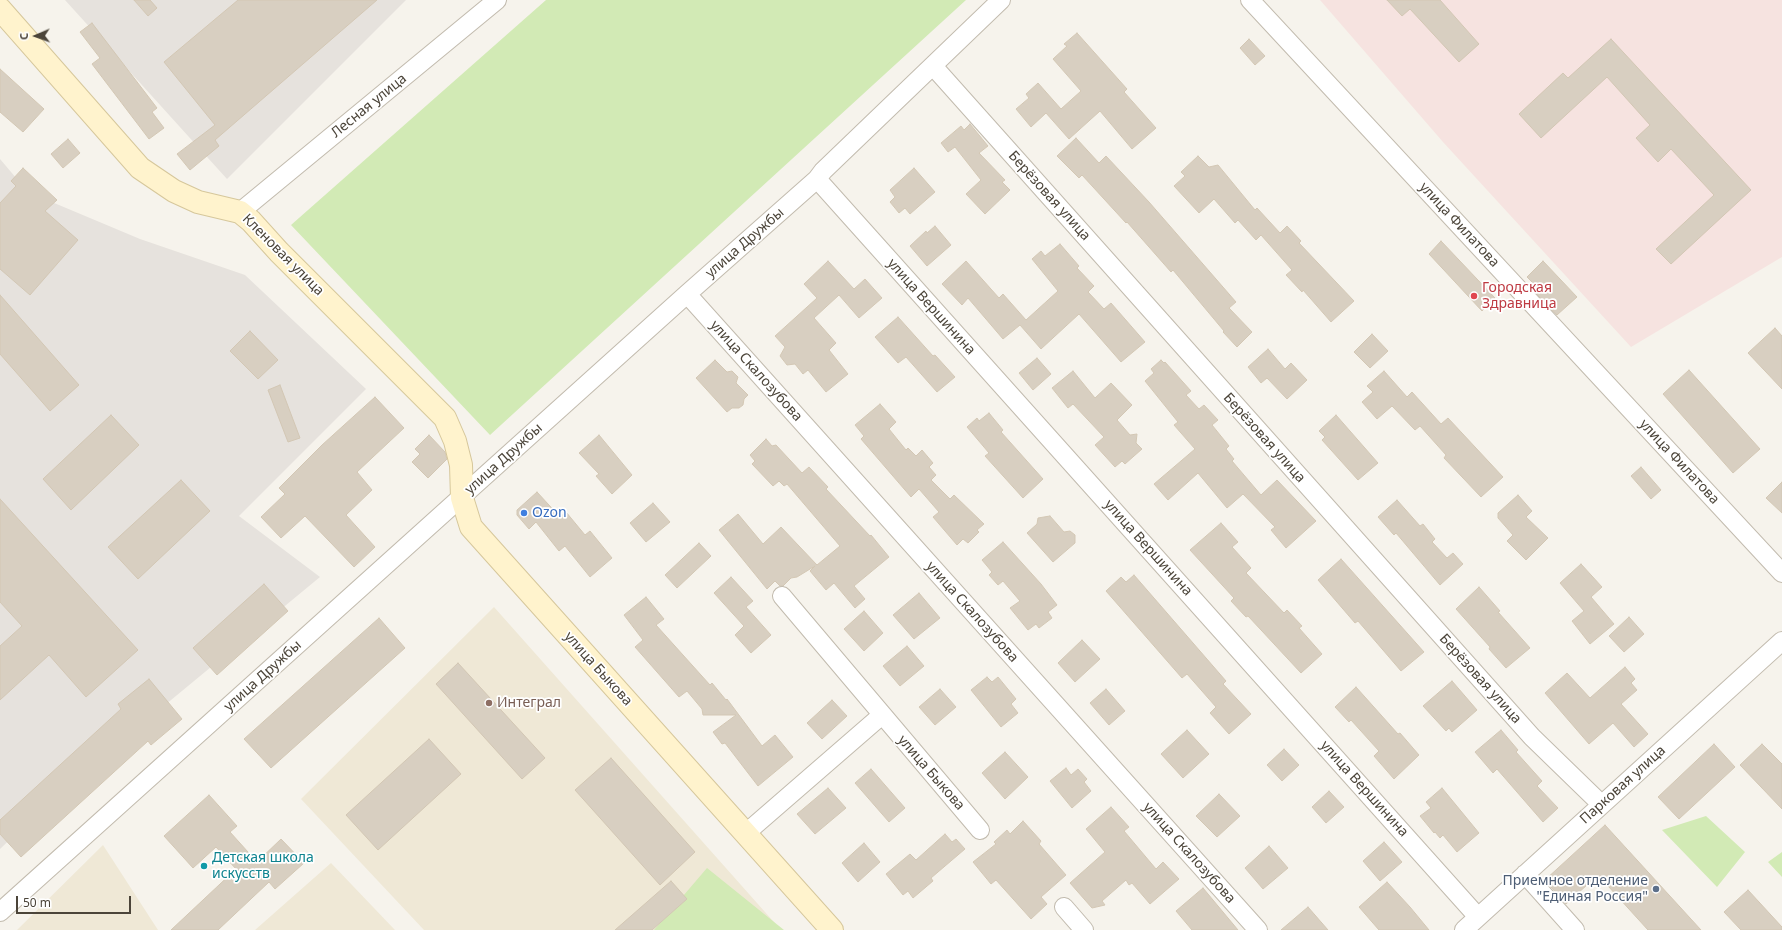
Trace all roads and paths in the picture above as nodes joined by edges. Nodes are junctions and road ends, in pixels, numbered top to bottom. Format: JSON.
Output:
{"nodes":[{"id":1,"x":497,"y":0,"type":"edge"},
{"id":2,"x":1001,"y":0,"type":"edge"},
{"id":3,"x":1250,"y":0,"type":"edge"},
{"id":4,"x":0,"y":9,"type":"edge"},
{"id":5,"x":933,"y":66,"type":"junction"},
{"id":6,"x":817,"y":179,"type":"junction"},
{"id":7,"x":240,"y":212,"type":"junction"},
{"id":8,"x":687,"y":294,"type":"junction"},
{"id":9,"x":462,"y":498,"type":"junction"},
{"id":10,"x":1782,"y":573,"type":"edge"},
{"id":11,"x":782,"y":596,"type":"dead end"},
{"id":12,"x":1782,"y":641,"type":"edge"},
{"id":13,"x":882,"y":716,"type":"junction"},
{"id":14,"x":1601,"y":804,"type":"junction"},
{"id":15,"x":980,"y":830,"type":"dead end"},
{"id":16,"x":746,"y":833,"type":"junction"},
{"id":17,"x":1525,"y":874,"type":"junction"},
{"id":18,"x":1064,"y":907,"type":"dead end"},
{"id":19,"x":0,"y":912,"type":"edge"},
{"id":20,"x":1478,"y":917,"type":"junction"},
{"id":21,"x":832,"y":930,"type":"edge"},
{"id":22,"x":1084,"y":930,"type":"edge"},
{"id":23,"x":1258,"y":930,"type":"edge"},
{"id":24,"x":1464,"y":930,"type":"edge"},
{"id":25,"x":1575,"y":930,"type":"edge"}],
"edges":[{"from":1,"to":7,"type":"street","name":"Лесная улица"},
{"from":2,"to":5,"type":"street","name":"улица Дружбы"},
{"from":3,"to":10,"type":"street","name":"улица Филатова"},
{"from":4,"to":7,"type":"street","name":"Кленовая улица"},
{"from":5,"to":6,"type":"street","name":"улица Дружбы"},
{"from":5,"to":14,"type":"street","name":"Берёзовая улица"},
{"from":6,"to":8,"type":"street","name":"улица Дружбы"},
{"from":6,"to":20,"type":"street","name":"улица Вершинина"},
{"from":7,"to":9,"type":"street","name":"Кленовая улица"},
{"from":8,"to":9,"type":"street","name":"улица Дружбы"},
{"from":8,"to":23,"type":"street","name":"улица Скалозубова"},
{"from":9,"to":16,"type":"street","name":"улица Быкова"},
{"from":9,"to":19,"type":"street","name":"улица Дружбы"},
{"from":11,"to":13,"type":"street","name":"улица Быкова"},
{"from":12,"to":14,"type":"street","name":"Парковая улица"},
{"from":13,"to":15,"type":"street","name":"улица Быкова"},
{"from":13,"to":16,"type":"street"},
{"from":14,"to":17,"type":"street","name":"Парковая улица"},
{"from":16,"to":21,"type":"street","name":"улица Быкова"},
{"from":17,"to":20,"type":"street","name":"Парковая улица"},
{"from":17,"to":25,"type":"street"},
{"from":18,"to":22,"type":"street"},
{"from":20,"to":24,"type":"street","name":"Парковая улица"}]}
